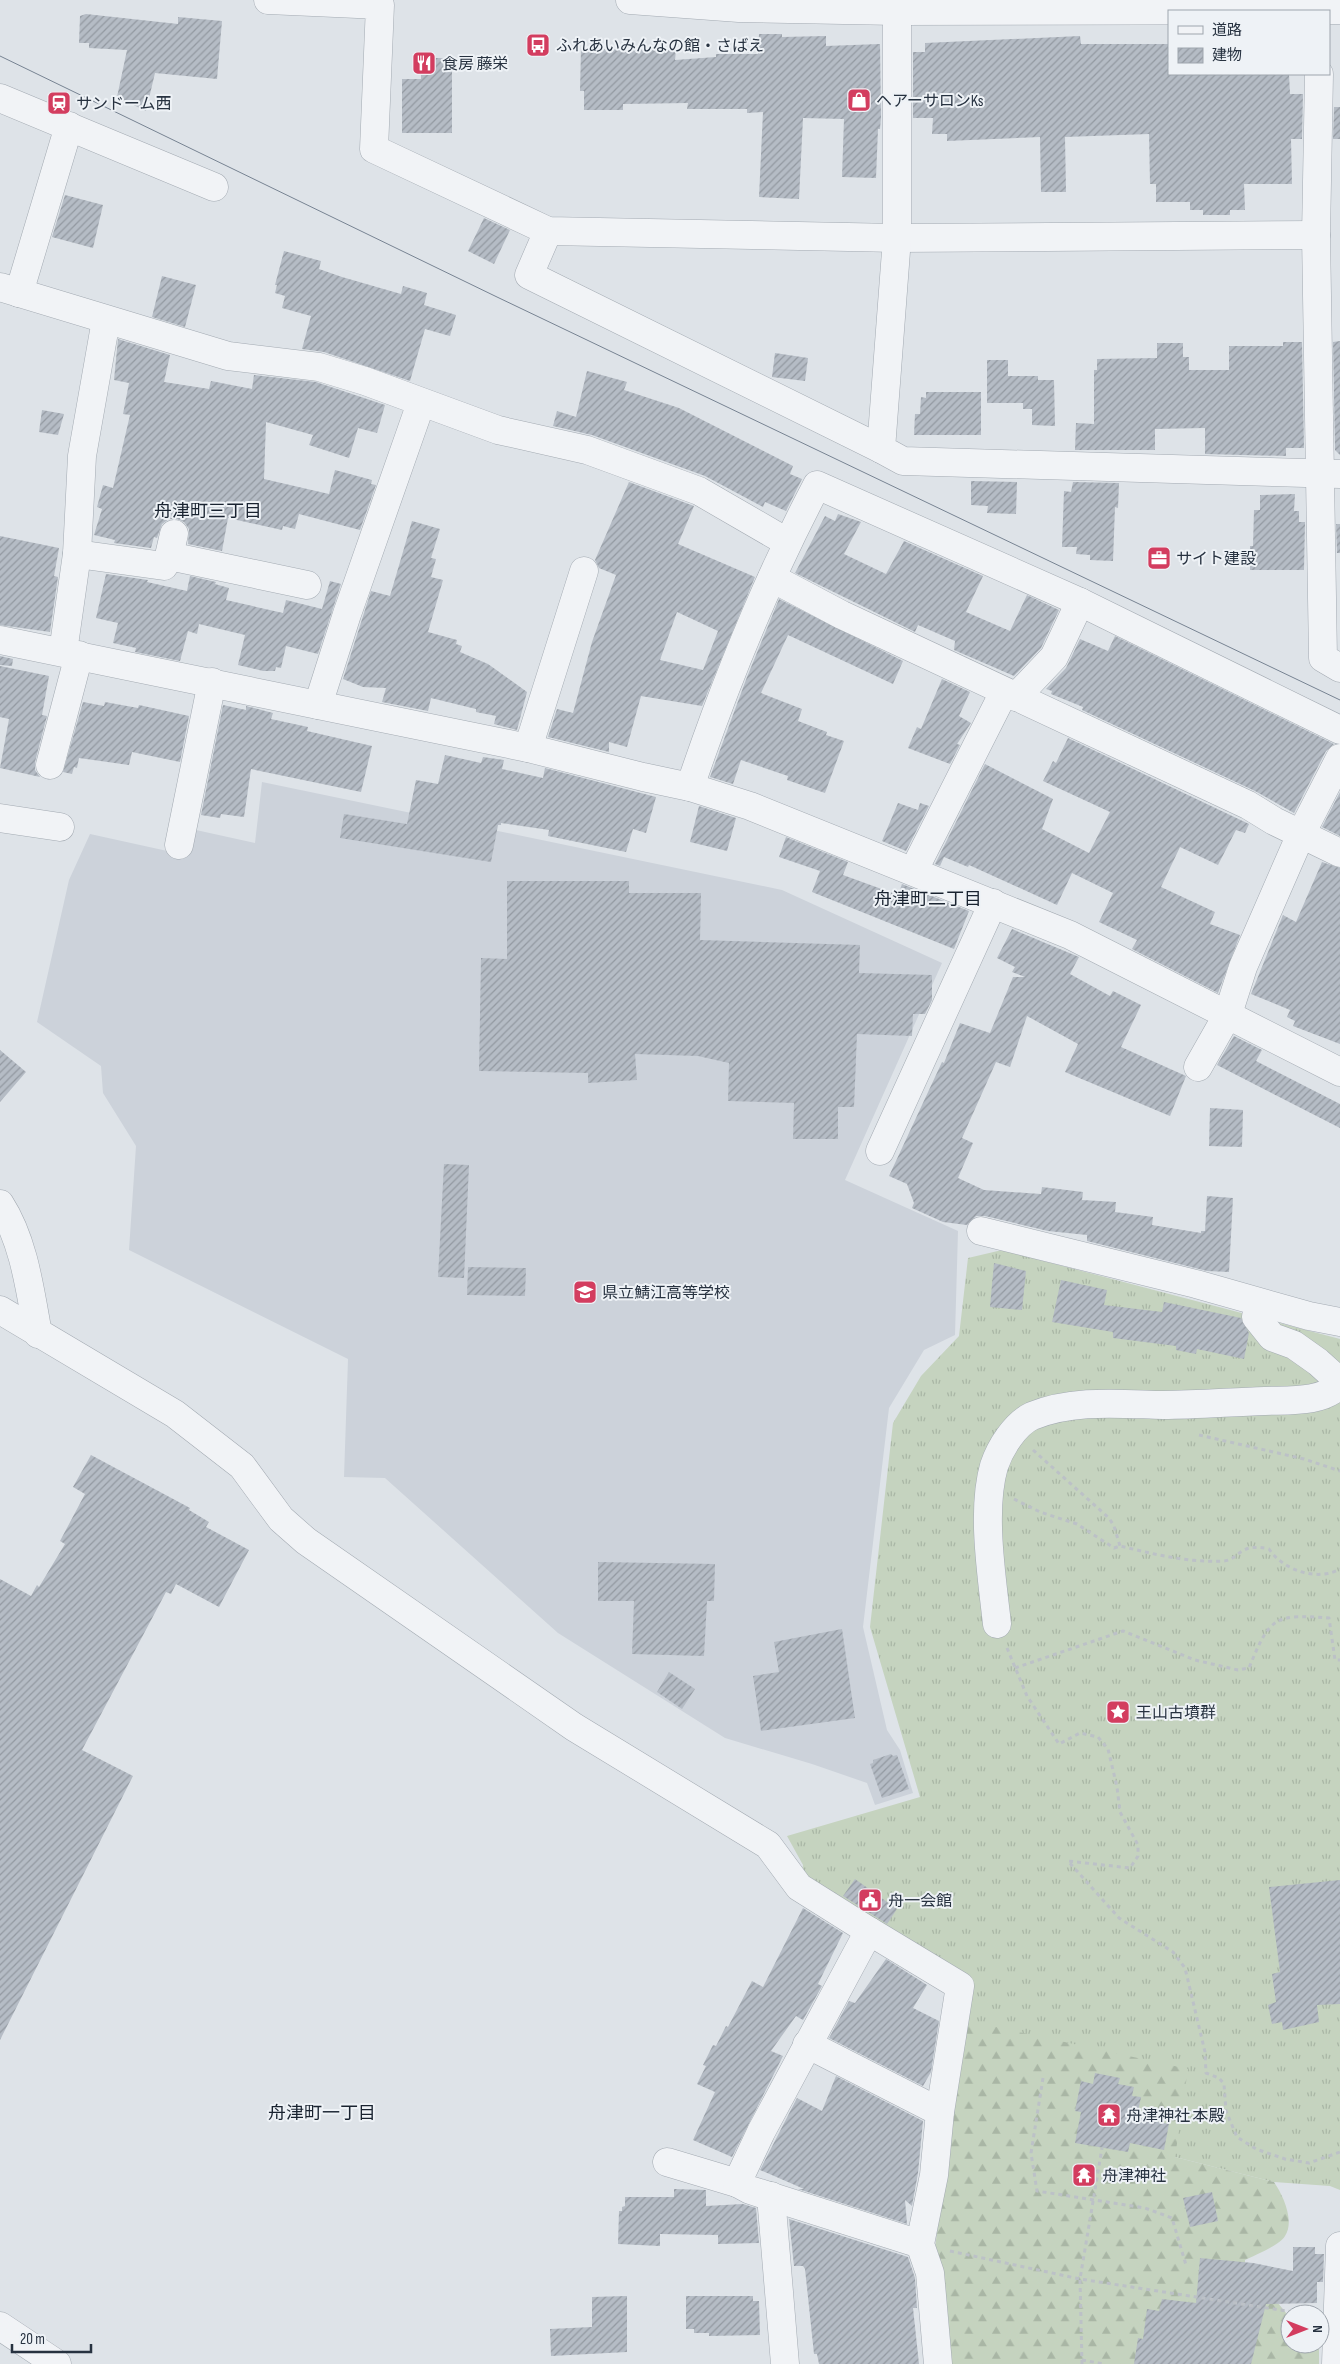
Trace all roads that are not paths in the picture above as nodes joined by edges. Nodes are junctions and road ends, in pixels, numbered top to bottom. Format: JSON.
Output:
{"nodes":[{"id":1,"x":268,"y":0,"type":"edge"},
{"id":2,"x":630,"y":0,"type":"edge"},
{"id":3,"x":381,"y":3,"type":"edge"},
{"id":4,"x":739,"y":4,"type":"edge"},
{"id":5,"x":897,"y":6,"type":"edge"},
{"id":6,"x":1320,"y":8,"type":"edge"},
{"id":7,"x":1319,"y":75,"type":"edge"},
{"id":8,"x":0,"y":98,"type":"edge"},
{"id":9,"x":68,"y":126,"type":"junction"},
{"id":10,"x":214,"y":187,"type":"dead end"},
{"id":11,"x":548,"y":231,"type":"junction"},
{"id":12,"x":1316,"y":235,"type":"junction"},
{"id":13,"x":896,"y":238,"type":"junction"},
{"id":14,"x":9,"y":290,"type":"edge"},
{"id":15,"x":106,"y":320,"type":"junction"},
{"id":16,"x":421,"y":403,"type":"junction"},
{"id":17,"x":881,"y":449,"type":"junction"},
{"id":18,"x":1330,"y":474,"type":"edge"},
{"id":19,"x":788,"y":542,"type":"junction"},
{"id":20,"x":77,"y":554,"type":"junction"},
{"id":21,"x":584,"y":571,"type":"dead end"},
{"id":22,"x":772,"y":578,"type":"junction"},
{"id":23,"x":307,"y":585,"type":"dead end"},
{"id":24,"x":1080,"y":602,"type":"junction"},
{"id":25,"x":0,"y":640,"type":"edge"},
{"id":26,"x":71,"y":654,"type":"junction"},
{"id":27,"x":1340,"y":668,"type":"edge"},
{"id":28,"x":212,"y":682,"type":"junction"},
{"id":29,"x":1010,"y":694,"type":"junction"},
{"id":30,"x":318,"y":705,"type":"junction"},
{"id":31,"x":1340,"y":730,"type":"edge"},
{"id":32,"x":528,"y":748,"type":"junction"},
{"id":33,"x":1340,"y":758,"type":"edge"},
{"id":34,"x":50,"y":765,"type":"dead end"},
{"id":35,"x":690,"y":787,"type":"junction"},
{"id":36,"x":0,"y":818,"type":"edge"},
{"id":37,"x":60,"y":827,"type":"dead end"},
{"id":38,"x":1301,"y":834,"type":"junction"},
{"id":39,"x":179,"y":845,"type":"dead end"},
{"id":40,"x":1340,"y":853,"type":"edge"},
{"id":41,"x":914,"y":870,"type":"junction"},
{"id":42,"x":994,"y":903,"type":"junction"},
{"id":43,"x":1228,"y":1014,"type":"junction"},
{"id":44,"x":1198,"y":1067,"type":"dead end"},
{"id":45,"x":1340,"y":1072,"type":"edge"},
{"id":46,"x":880,"y":1151,"type":"dead end"},
{"id":47,"x":0,"y":1204,"type":"edge"},
{"id":48,"x":981,"y":1231,"type":"dead end"},
{"id":49,"x":0,"y":1310,"type":"edge"},
{"id":50,"x":1256,"y":1317,"type":"dead end"},
{"id":51,"x":1340,"y":1322,"type":"edge"},
{"id":52,"x":38,"y":1334,"type":"junction"},
{"id":53,"x":1340,"y":1383,"type":"edge"},
{"id":54,"x":997,"y":1624,"type":"road end"},
{"id":55,"x":869,"y":1931,"type":"junction"},
{"id":56,"x":808,"y":2044,"type":"junction"},
{"id":57,"x":940,"y":2112,"type":"junction"},
{"id":58,"x":668,"y":2162,"type":"dead end"},
{"id":59,"x":737,"y":2183,"type":"junction"},
{"id":60,"x":771,"y":2196,"type":"junction"},
{"id":61,"x":920,"y":2244,"type":"junction"},
{"id":62,"x":1340,"y":2246,"type":"edge"},
{"id":63,"x":0,"y":2326,"type":"edge"},
{"id":64,"x":57,"y":2364,"type":"edge"},
{"id":65,"x":785,"y":2364,"type":"edge"},
{"id":66,"x":938,"y":2364,"type":"edge"},
{"id":67,"x":1336,"y":2364,"type":"edge"}],
"edges":[{"from":1,"to":3,"type":"street"},
{"from":2,"to":4,"type":"street"},
{"from":3,"to":11,"type":"street"},
{"from":4,"to":5,"type":"street"},
{"from":5,"to":6,"type":"street"},
{"from":5,"to":13,"type":"street"},
{"from":7,"to":12,"type":"street"},
{"from":8,"to":9,"type":"street"},
{"from":9,"to":10,"type":"street"},
{"from":9,"to":14,"type":"street"},
{"from":11,"to":13,"type":"street"},
{"from":11,"to":17,"type":"street"},
{"from":12,"to":13,"type":"street"},
{"from":12,"to":18,"type":"street"},
{"from":13,"to":17,"type":"street"},
{"from":14,"to":15,"type":"street"},
{"from":15,"to":16,"type":"street"},
{"from":15,"to":20,"type":"street"},
{"from":16,"to":19,"type":"street"},
{"from":16,"to":30,"type":"street"},
{"from":17,"to":18,"type":"street"},
{"from":18,"to":27,"type":"street"},
{"from":19,"to":22,"type":"street"},
{"from":19,"to":24,"type":"street"},
{"from":20,"to":23,"type":"street"},
{"from":20,"to":26,"type":"street"},
{"from":21,"to":32,"type":"street"},
{"from":22,"to":29,"type":"street"},
{"from":22,"to":35,"type":"street"},
{"from":24,"to":29,"type":"street"},
{"from":24,"to":31,"type":"street"},
{"from":25,"to":26,"type":"street"},
{"from":26,"to":28,"type":"street"},
{"from":26,"to":34,"type":"street"},
{"from":28,"to":30,"type":"street"},
{"from":28,"to":39,"type":"street"},
{"from":29,"to":38,"type":"street"},
{"from":29,"to":41,"type":"street"},
{"from":30,"to":32,"type":"street"},
{"from":32,"to":35,"type":"street"},
{"from":33,"to":38,"type":"street"},
{"from":35,"to":41,"type":"street"},
{"from":36,"to":37,"type":"street"},
{"from":38,"to":40,"type":"street"},
{"from":38,"to":43,"type":"street"},
{"from":41,"to":42,"type":"street"},
{"from":42,"to":43,"type":"street"},
{"from":42,"to":46,"type":"street"},
{"from":43,"to":44,"type":"street"},
{"from":43,"to":45,"type":"street"},
{"from":47,"to":52,"type":"street"},
{"from":48,"to":51,"type":"street"},
{"from":49,"to":52,"type":"street"},
{"from":50,"to":53,"type":"street"},
{"from":52,"to":55,"type":"street"},
{"from":53,"to":54,"type":"street"},
{"from":55,"to":56,"type":"street"},
{"from":55,"to":57,"type":"street"},
{"from":56,"to":57,"type":"street"},
{"from":56,"to":59,"type":"street"},
{"from":57,"to":61,"type":"street"},
{"from":58,"to":59,"type":"street"},
{"from":59,"to":60,"type":"street"},
{"from":60,"to":61,"type":"street"},
{"from":60,"to":65,"type":"street"},
{"from":61,"to":66,"type":"street"},
{"from":62,"to":67,"type":"street"},
{"from":63,"to":64,"type":"street"}]}
